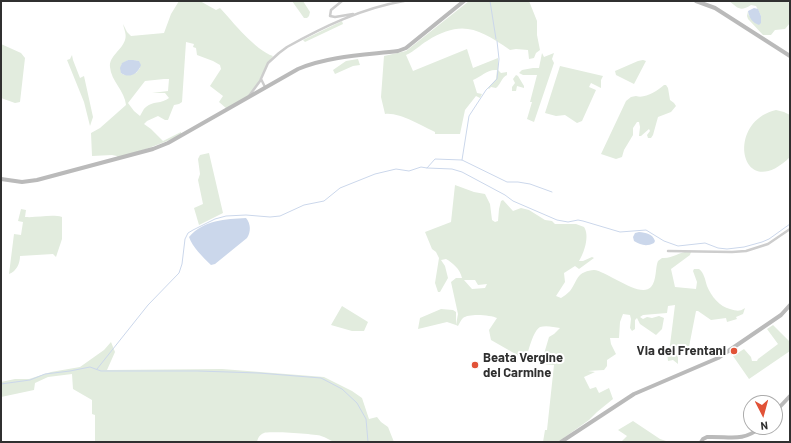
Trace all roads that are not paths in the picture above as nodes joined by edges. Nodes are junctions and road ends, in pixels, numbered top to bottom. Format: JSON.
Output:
{"nodes":[{"id":1,"x":342,"y":1,"type":"edge"},
{"id":2,"x":404,"y":1,"type":"edge"},
{"id":3,"x":464,"y":1,"type":"edge"},
{"id":4,"x":696,"y":1,"type":"edge"},
{"id":5,"x":354,"y":14,"type":"junction"},
{"id":6,"x":790,"y":56,"type":"edge"},
{"id":7,"x":261,"y":78,"type":"junction"},
{"id":8,"x":265,"y":87,"type":"junction"},
{"id":9,"x":247,"y":98,"type":"junction"},
{"id":10,"x":1,"y":179,"type":"edge"},
{"id":11,"x":790,"y":229,"type":"edge"},
{"id":12,"x":668,"y":251,"type":"dead end"},
{"id":13,"x":790,"y":305,"type":"edge"},
{"id":14,"x":790,"y":396,"type":"edge"},
{"id":15,"x":783,"y":403,"type":"edge"},
{"id":16,"x":746,"y":435,"type":"edge"},
{"id":17,"x":561,"y":442,"type":"edge"},
{"id":18,"x":701,"y":442,"type":"edge"}],
"edges":[{"from":1,"to":5,"type":"street"},
{"from":2,"to":5,"type":"street"},
{"from":3,"to":8,"type":"street"},
{"from":4,"to":6,"type":"street"},
{"from":5,"to":7,"type":"street"},
{"from":7,"to":8,"type":"street"},
{"from":7,"to":9,"type":"street"},
{"from":8,"to":9,"type":"street"},
{"from":9,"to":10,"type":"street"},
{"from":11,"to":12,"type":"street"},
{"from":13,"to":17,"type":"street"},
{"from":14,"to":15,"type":"street"},
{"from":16,"to":18,"type":"street"}]}
